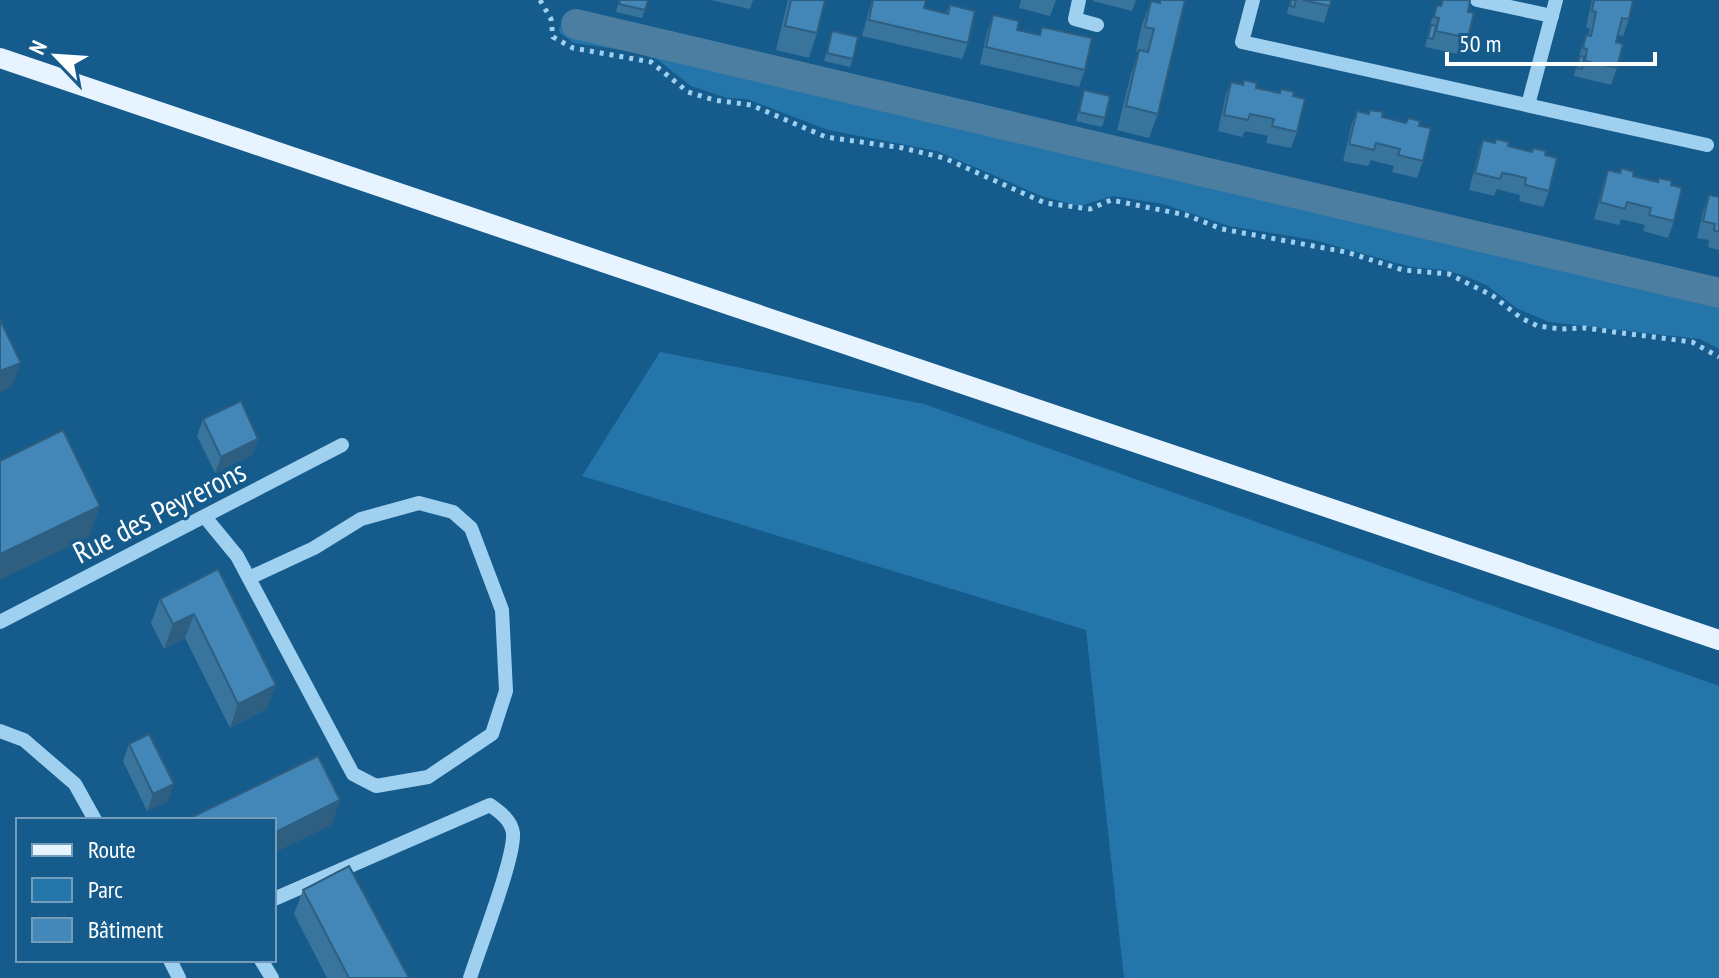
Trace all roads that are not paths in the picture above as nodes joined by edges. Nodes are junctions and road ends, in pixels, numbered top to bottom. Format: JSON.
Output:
{"nodes":[{"id":1,"x":1079,"y":0,"type":"edge"},
{"id":2,"x":1253,"y":0,"type":"edge"},
{"id":3,"x":1477,"y":0,"type":"edge"},
{"id":4,"x":1556,"y":0,"type":"edge"},
{"id":5,"x":1552,"y":16,"type":"junction"},
{"id":6,"x":1097,"y":25,"type":"dead end"},
{"id":7,"x":0,"y":58,"type":"edge"},
{"id":8,"x":1528,"y":105,"type":"junction"},
{"id":9,"x":1707,"y":145,"type":"dead end"},
{"id":10,"x":342,"y":445,"type":"dead end"},
{"id":11,"x":205,"y":517,"type":"junction"},
{"id":12,"x":249,"y":578,"type":"junction"},
{"id":13,"x":0,"y":622,"type":"edge"},
{"id":14,"x":1719,"y":640,"type":"edge"},
{"id":15,"x":0,"y":731,"type":"edge"},
{"id":16,"x":94,"y":818,"type":"edge"},
{"id":17,"x":276,"y":898,"type":"edge"},
{"id":18,"x":470,"y":978,"type":"edge"}],
"edges":[{"from":1,"to":6,"type":"street"},
{"from":2,"to":8,"type":"street"},
{"from":3,"to":5,"type":"street"},
{"from":4,"to":5,"type":"street"},
{"from":5,"to":8,"type":"street"},
{"from":7,"to":14,"type":"main road"},
{"from":8,"to":9,"type":"street"},
{"from":10,"to":11,"type":"street","name":"Rue des Peyrerons"},
{"from":11,"to":12,"type":"street"},
{"from":11,"to":13,"type":"street","name":"Rue des Peyrerons"},
{"from":12,"to":12,"type":"street"},
{"from":15,"to":16,"type":"street"},
{"from":17,"to":18,"type":"street"}]}
